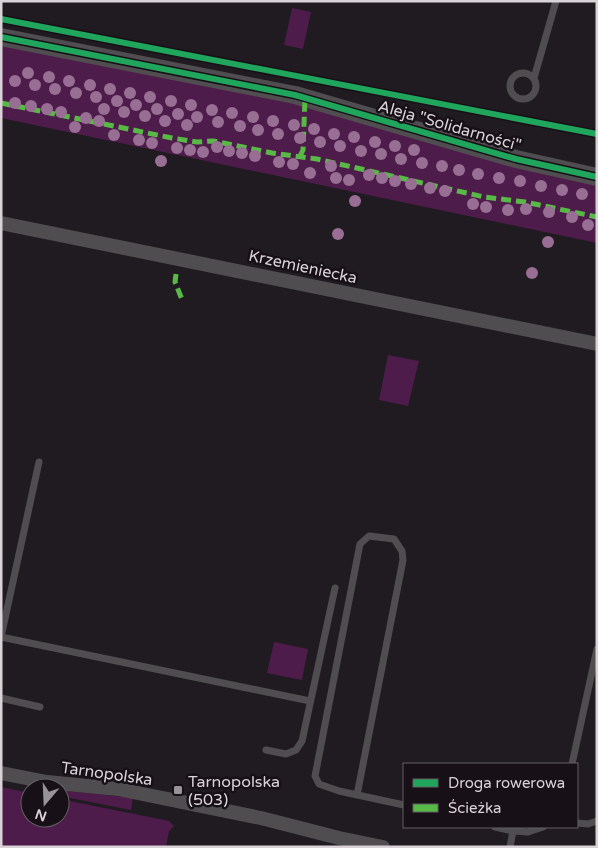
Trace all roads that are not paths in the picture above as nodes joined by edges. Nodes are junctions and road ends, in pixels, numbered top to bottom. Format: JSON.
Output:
{"nodes":[{"id":1,"x":556,"y":1,"type":"edge"},
{"id":2,"x":1,"y":37,"type":"edge"},
{"id":3,"x":534,"y":78,"type":"dead end"},
{"id":4,"x":597,"y":177,"type":"edge"},
{"id":5,"x":1,"y":223,"type":"edge"},
{"id":6,"x":597,"y":344,"type":"edge"},
{"id":7,"x":39,"y":462,"type":"dead end"},
{"id":8,"x":334,"y":588,"type":"dead end"},
{"id":9,"x":1,"y":637,"type":"edge"},
{"id":10,"x":597,"y":649,"type":"edge"},
{"id":11,"x":1,"y":698,"type":"edge"},
{"id":12,"x":310,"y":701,"type":"junction"},
{"id":13,"x":40,"y":707,"type":"dead end"},
{"id":14,"x":266,"y":750,"type":"dead end"},
{"id":15,"x":572,"y":763,"type":"edge"},
{"id":16,"x":1,"y":773,"type":"edge"},
{"id":17,"x":357,"y":794,"type":"junction"},
{"id":18,"x":403,"y":805,"type":"edge"},
{"id":19,"x":597,"y":821,"type":"edge"},
{"id":20,"x":578,"y":823,"type":"edge"},
{"id":21,"x":500,"y":828,"type":"edge"},
{"id":22,"x":540,"y":828,"type":"edge"},
{"id":23,"x":513,"y":831,"type":"junction"},
{"id":24,"x":383,"y":847,"type":"edge"},
{"id":25,"x":510,"y":847,"type":"edge"}],
"edges":[{"from":1,"to":3,"type":"lane"},
{"from":2,"to":4,"type":"street","name":"Aleja \"Solidarności\""},
{"from":5,"to":6,"type":"street","name":"Krzemieniecka"},
{"from":7,"to":9,"type":"lane"},
{"from":8,"to":12,"type":"lane"},
{"from":9,"to":12,"type":"lane"},
{"from":10,"to":15,"type":"lane"},
{"from":11,"to":13,"type":"lane"},
{"from":12,"to":14,"type":"lane"},
{"from":16,"to":24,"type":"street","name":"Tarnopolska"},
{"from":17,"to":17,"type":"lane"},
{"from":17,"to":18,"type":"lane"},
{"from":19,"to":20,"type":"lane"},
{"from":21,"to":23,"type":"lane"},
{"from":22,"to":23,"type":"lane"},
{"from":23,"to":25,"type":"lane"}]}
